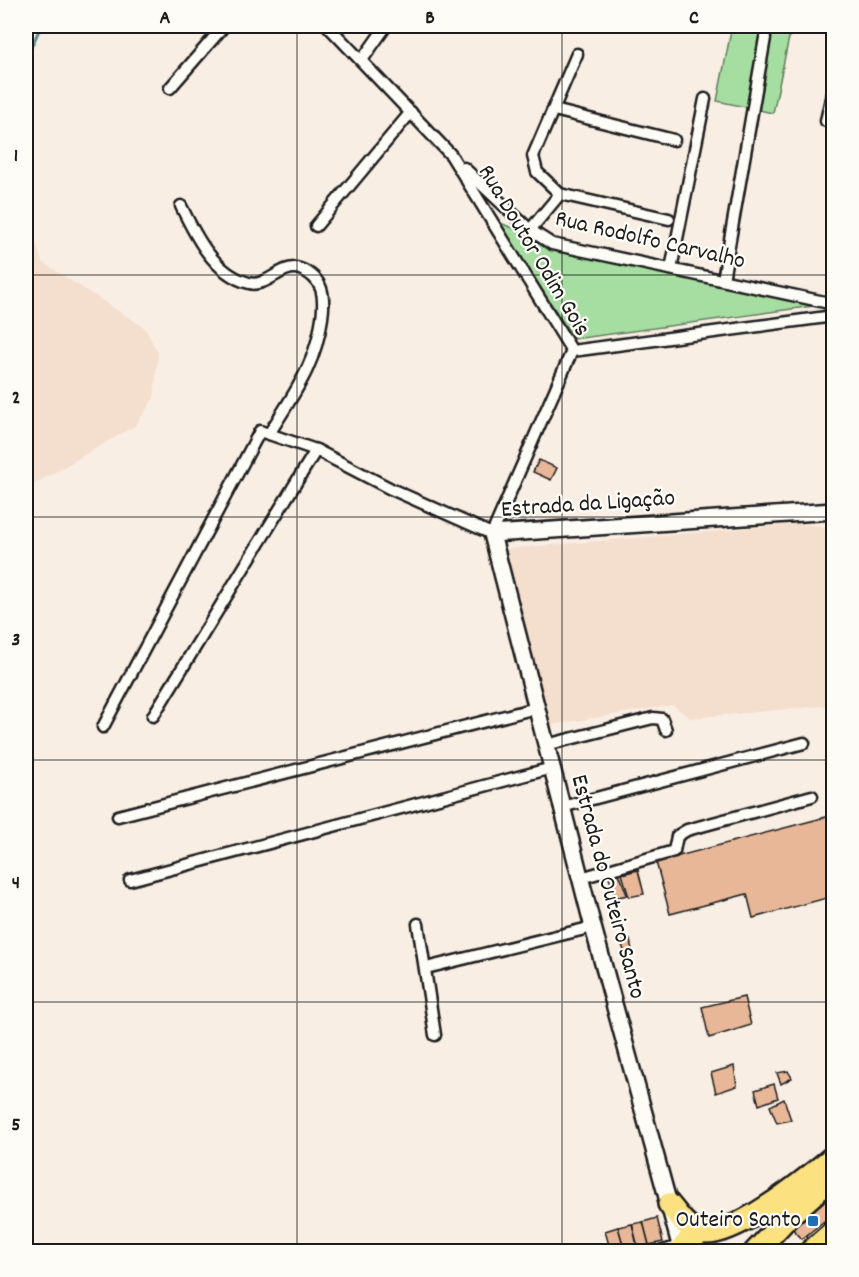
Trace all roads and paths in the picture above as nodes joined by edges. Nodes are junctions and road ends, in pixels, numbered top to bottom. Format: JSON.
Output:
{"nodes":[{"id":1,"x":224,"y":26,"type":"edge"},
{"id":2,"x":328,"y":26,"type":"edge"},
{"id":3,"x":386,"y":26,"type":"edge"},
{"id":4,"x":765,"y":38,"type":"dead end"},
{"id":5,"x":577,"y":54,"type":"dead end"},
{"id":6,"x":362,"y":60,"type":"junction"},
{"id":7,"x":834,"y":85,"type":"edge"},
{"id":8,"x":170,"y":88,"type":"dead end"},
{"id":9,"x":705,"y":99,"type":"dead end"},
{"id":10,"x":554,"y":110,"type":"junction"},
{"id":11,"x":411,"y":112,"type":"junction"},
{"id":12,"x":826,"y":121,"type":"dead end"},
{"id":13,"x":674,"y":140,"type":"dead end"},
{"id":14,"x":451,"y":155,"type":"junction"},
{"id":15,"x":560,"y":194,"type":"junction"},
{"id":16,"x":181,"y":206,"type":"dead end"},
{"id":17,"x":669,"y":219,"type":"dead end"},
{"id":18,"x":316,"y":226,"type":"dead end"},
{"id":19,"x":530,"y":230,"type":"junction"},
{"id":20,"x":670,"y":269,"type":"junction"},
{"id":21,"x":723,"y":280,"type":"junction"},
{"id":22,"x":834,"y":304,"type":"edge"},
{"id":23,"x":834,"y":316,"type":"edge"},
{"id":24,"x":572,"y":351,"type":"junction"},
{"id":25,"x":265,"y":432,"type":"junction"},
{"id":26,"x":316,"y":450,"type":"junction"},
{"id":27,"x":834,"y":511,"type":"edge"},
{"id":28,"x":492,"y":534,"type":"junction"},
{"id":29,"x":536,"y":708,"type":"junction"},
{"id":30,"x":153,"y":716,"type":"dead end"},
{"id":31,"x":103,"y":727,"type":"dead end"},
{"id":32,"x":666,"y":730,"type":"dead end"},
{"id":33,"x":804,"y":743,"type":"dead end"},
{"id":34,"x":546,"y":746,"type":"junction"},
{"id":35,"x":552,"y":768,"type":"junction"},
{"id":36,"x":812,"y":796,"type":"dead end"},
{"id":37,"x":562,"y":807,"type":"junction"},
{"id":38,"x":118,"y":816,"type":"dead end"},
{"id":39,"x":581,"y":878,"type":"junction"},
{"id":40,"x":130,"y":880,"type":"dead end"},
{"id":41,"x":418,"y":924,"type":"dead end"},
{"id":42,"x":593,"y":927,"type":"junction"},
{"id":43,"x":426,"y":968,"type":"junction"},
{"id":44,"x":435,"y":1035,"type":"dead end"},
{"id":45,"x":834,"y":1156,"type":"edge"},
{"id":46,"x":834,"y":1176,"type":"edge"},
{"id":47,"x":669,"y":1204,"type":"junction"},
{"id":48,"x":834,"y":1231,"type":"edge"},
{"id":49,"x":701,"y":1233,"type":"junction"},
{"id":50,"x":834,"y":1246,"type":"edge"},
{"id":51,"x":681,"y":1250,"type":"edge"},
{"id":52,"x":660,"y":1251,"type":"edge"},
{"id":53,"x":755,"y":1251,"type":"edge"},
{"id":54,"x":810,"y":1251,"type":"edge"},
{"id":55,"x":827,"y":1251,"type":"edge"}],
"edges":[{"from":1,"to":8,"type":"street"},
{"from":2,"to":6,"type":"street","name":"Rua Doutor Odim Gois"},
{"from":3,"to":6,"type":"street"},
{"from":4,"to":21,"type":"street"},
{"from":5,"to":10,"type":"street"},
{"from":6,"to":11,"type":"street","name":"Rua Doutor Odim Gois"},
{"from":7,"to":12,"type":"street"},
{"from":9,"to":20,"type":"street"},
{"from":10,"to":13,"type":"street"},
{"from":10,"to":15,"type":"street"},
{"from":11,"to":14,"type":"street","name":"Rua Doutor Odim Gois"},
{"from":11,"to":18,"type":"street"},
{"from":14,"to":19,"type":"street","name":"Rua Rodolfo Carvalho"},
{"from":14,"to":24,"type":"street","name":"Rua Doutor Odim Gois"},
{"from":15,"to":17,"type":"street"},
{"from":15,"to":19,"type":"street"},
{"from":16,"to":25,"type":"street"},
{"from":19,"to":20,"type":"street","name":"Rua Rodolfo Carvalho"},
{"from":20,"to":21,"type":"street","name":"Rua Rodolfo Carvalho"},
{"from":21,"to":22,"type":"street","name":"Rua Rodolfo Carvalho"},
{"from":23,"to":24,"type":"street"},
{"from":24,"to":28,"type":"street","name":"Rua Doutor Odim Gois"},
{"from":25,"to":26,"type":"street","name":"Estrada da Ligação"},
{"from":25,"to":31,"type":"street"},
{"from":26,"to":28,"type":"street","name":"Estrada da Ligação"},
{"from":26,"to":30,"type":"street"},
{"from":27,"to":28,"type":"street","name":"Estrada da Ligação"},
{"from":28,"to":29,"type":"street","name":"Estrada do Outeiro Santo"},
{"from":29,"to":34,"type":"street","name":"Estrada do Outeiro Santo"},
{"from":29,"to":38,"type":"street"},
{"from":32,"to":34,"type":"street"},
{"from":33,"to":37,"type":"street"},
{"from":34,"to":35,"type":"street","name":"Estrada do Outeiro Santo"},
{"from":35,"to":37,"type":"street","name":"Estrada do Outeiro Santo"},
{"from":35,"to":40,"type":"street"},
{"from":36,"to":39,"type":"street"},
{"from":37,"to":39,"type":"street","name":"Estrada do Outeiro Santo"},
{"from":39,"to":42,"type":"street","name":"Estrada do Outeiro Santo"},
{"from":41,"to":43,"type":"street"},
{"from":42,"to":43,"type":"street"},
{"from":42,"to":47,"type":"street","name":"Estrada do Outeiro Santo"},
{"from":43,"to":44,"type":"street"},
{"from":45,"to":49,"type":"highway"},
{"from":46,"to":53,"type":"highway"},
{"from":47,"to":49,"type":"highway"},
{"from":47,"to":51,"type":"street","name":"Estrada do Outeiro Santo"},
{"from":48,"to":54,"type":"highway"},
{"from":49,"to":51,"type":"highway"},
{"from":50,"to":55,"type":"highway"},
{"from":51,"to":52,"type":"street"}]}
